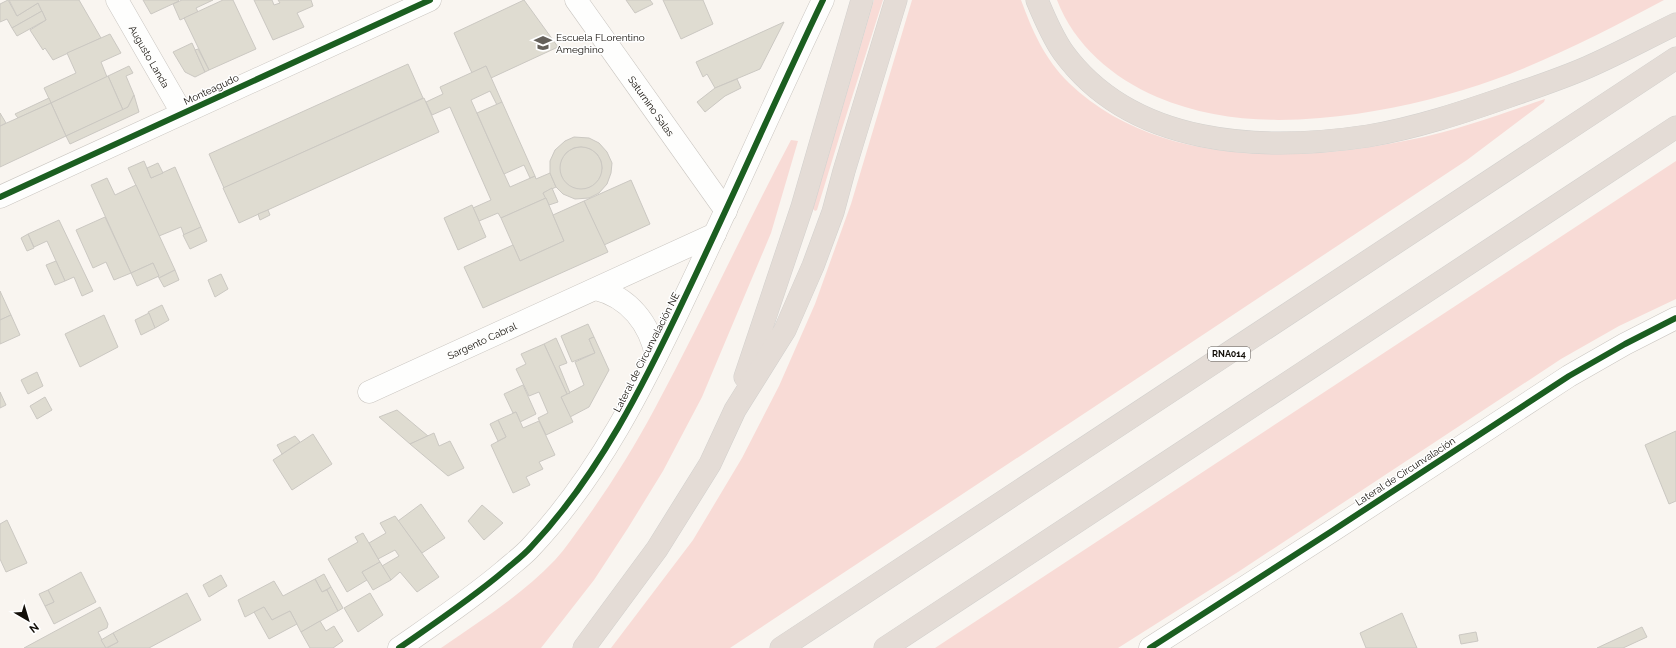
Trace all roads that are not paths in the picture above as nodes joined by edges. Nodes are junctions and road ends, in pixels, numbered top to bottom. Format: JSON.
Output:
{"nodes":[{"id":1,"x":117,"y":0,"type":"edge"},
{"id":2,"x":430,"y":0,"type":"edge"},
{"id":3,"x":576,"y":0,"type":"edge"},
{"id":4,"x":823,"y":0,"type":"edge"},
{"id":5,"x":862,"y":0,"type":"edge"},
{"id":6,"x":896,"y":0,"type":"edge"},
{"id":7,"x":1037,"y":0,"type":"edge"},
{"id":8,"x":1676,"y":24,"type":"edge"},
{"id":9,"x":1676,"y":58,"type":"edge"},
{"id":10,"x":182,"y":113,"type":"junction"},
{"id":11,"x":1676,"y":127,"type":"edge"},
{"id":12,"x":0,"y":197,"type":"edge"},
{"id":13,"x":726,"y":211,"type":"junction"},
{"id":14,"x":715,"y":234,"type":"junction"},
{"id":15,"x":596,"y":289,"type":"junction"},
{"id":16,"x":1676,"y":318,"type":"edge"},
{"id":17,"x":656,"y":356,"type":"junction"},
{"id":18,"x":369,"y":392,"type":"dead end"},
{"id":19,"x":735,"y":410,"type":"junction"},
{"id":20,"x":399,"y":648,"type":"edge"},
{"id":21,"x":584,"y":648,"type":"edge"},
{"id":22,"x":781,"y":648,"type":"edge"},
{"id":23,"x":885,"y":648,"type":"edge"},
{"id":24,"x":1150,"y":648,"type":"edge"}],
"edges":[{"from":1,"to":10,"type":"street","name":"Augusto Landa"},
{"from":2,"to":10,"type":"street","name":"Monteagudo"},
{"from":3,"to":13,"type":"street","name":"Saturnino Salas"},
{"from":4,"to":13,"type":"street","name":"Lateral de Circunvalación NE"},
{"from":5,"to":19,"type":"highway"},
{"from":6,"to":19,"type":"highway"},
{"from":7,"to":8,"type":"highway"},
{"from":9,"to":22,"type":"highway","number":"RNA014"},
{"from":10,"to":12,"type":"street","name":"Monteagudo"},
{"from":11,"to":23,"type":"highway"},
{"from":13,"to":14,"type":"street","name":"Lateral de Circunvalación NE"},
{"from":14,"to":15,"type":"street","name":"Sargento Cabral"},
{"from":14,"to":17,"type":"street","name":"Lateral de Circunvalación NE"},
{"from":15,"to":17,"type":"street"},
{"from":15,"to":18,"type":"street","name":"Sargento Cabral"},
{"from":16,"to":24,"type":"street","name":"Lateral de Circunvalación"},
{"from":17,"to":20,"type":"street","name":"Lateral de Circunvalación NE"},
{"from":19,"to":21,"type":"highway"}]}
